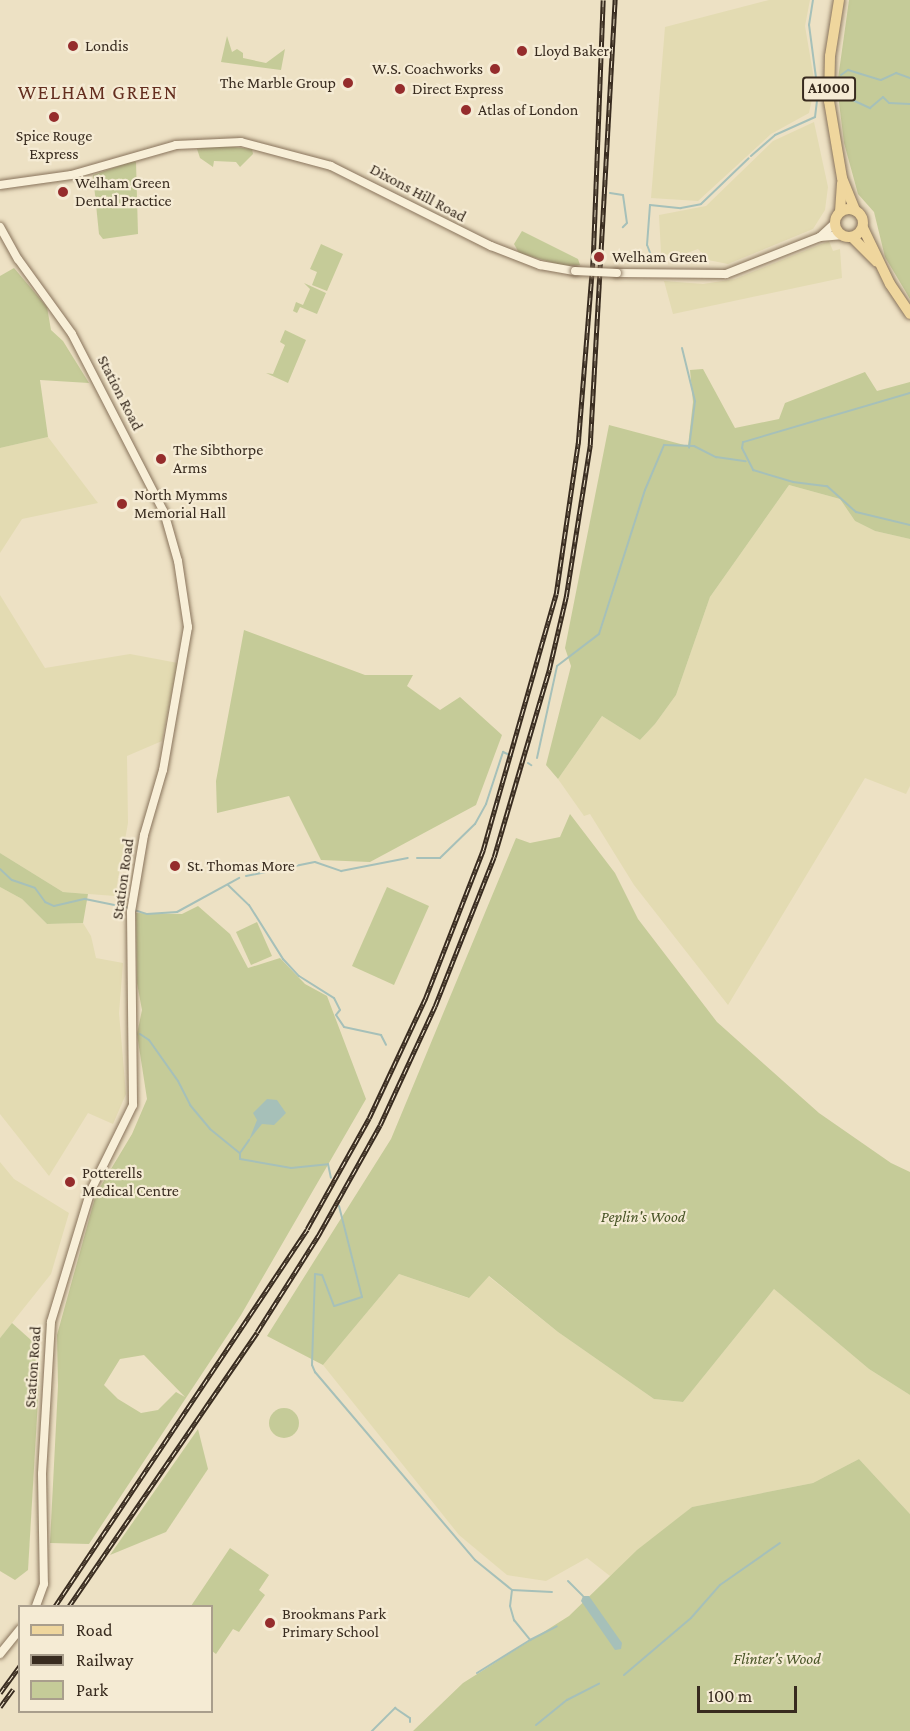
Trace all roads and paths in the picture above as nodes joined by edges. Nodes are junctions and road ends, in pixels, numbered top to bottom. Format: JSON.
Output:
{"nodes":[{"id":1,"x":839,"y":0,"type":"edge"},
{"id":2,"x":842,"y":178,"type":"junction"},
{"id":3,"x":0,"y":184,"type":"edge"},
{"id":4,"x":855,"y":210,"type":"junction"},
{"id":5,"x":840,"y":212,"type":"junction"},
{"id":6,"x":835,"y":223,"type":"junction"},
{"id":7,"x":0,"y":227,"type":"edge"},
{"id":8,"x":863,"y":228,"type":"junction"},
{"id":9,"x":846,"y":236,"type":"junction"},
{"id":10,"x":819,"y":237,"type":"junction"},
{"id":11,"x":883,"y":269,"type":"junction"},
{"id":12,"x":910,"y":314,"type":"edge"},
{"id":13,"x":36,"y":1605,"type":"edge"},
{"id":14,"x":18,"y":1632,"type":"edge"},
{"id":15,"x":0,"y":1654,"type":"edge"}],
"edges":[{"from":1,"to":2,"type":"main road","number":"A1000"},
{"from":2,"to":4,"type":"main road","number":"A1000"},
{"from":2,"to":5,"type":"main road","number":"A1000"},
{"from":3,"to":10,"type":"street","name":"Dixons Hill Road","bridge":true},
{"from":4,"to":5,"type":"main road"},
{"from":4,"to":8,"type":"main road"},
{"from":5,"to":6,"type":"main road"},
{"from":6,"to":9,"type":"main road"},
{"from":6,"to":10,"type":"street","name":"Dixons Hill Road"},
{"from":7,"to":13,"type":"street","name":"Station Road"},
{"from":8,"to":9,"type":"main road"},
{"from":8,"to":11,"type":"main road"},
{"from":9,"to":10,"type":"street","name":"Dixons Hill Road"},
{"from":9,"to":11,"type":"main road"},
{"from":11,"to":12,"type":"main road"},
{"from":14,"to":15,"type":"street"}]}
